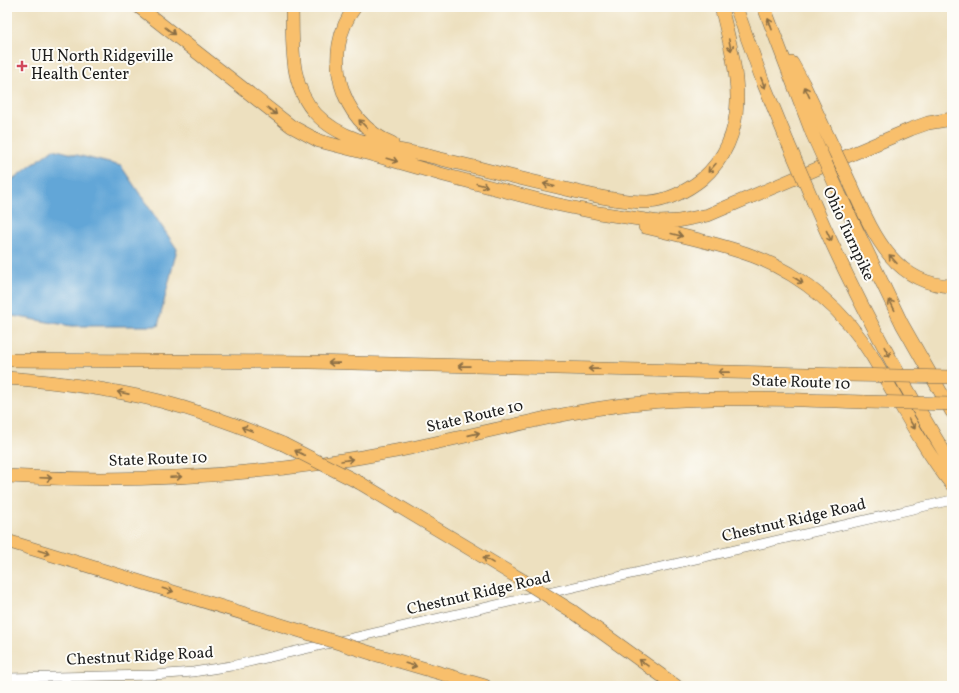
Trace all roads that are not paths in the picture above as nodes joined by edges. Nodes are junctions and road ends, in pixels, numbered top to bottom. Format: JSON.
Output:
{"nodes":[{"id":1,"x":139,"y":7,"type":"edge"},
{"id":2,"x":286,"y":7,"type":"edge"},
{"id":3,"x":292,"y":7,"type":"edge"},
{"id":4,"x":355,"y":7,"type":"edge"},
{"id":5,"x":721,"y":7,"type":"edge"},
{"id":6,"x":736,"y":7,"type":"edge"},
{"id":7,"x":764,"y":7,"type":"edge"},
{"id":8,"x":952,"y":112,"type":"edge"},
{"id":9,"x":952,"y":119,"type":"edge"},
{"id":10,"x":818,"y":130,"type":"junction"},
{"id":11,"x":370,"y":154,"type":"junction"},
{"id":12,"x":422,"y":155,"type":"junction"},
{"id":13,"x":587,"y":194,"type":"junction"},
{"id":14,"x":599,"y":213,"type":"junction"},
{"id":15,"x":952,"y":286,"type":"edge"},
{"id":16,"x":7,"y":360,"type":"edge"},
{"id":17,"x":952,"y":377,"type":"edge"},
{"id":18,"x":7,"y":378,"type":"edge"},
{"id":19,"x":952,"y":404,"type":"edge"},
{"id":20,"x":952,"y":412,"type":"edge"},
{"id":21,"x":947,"y":469,"type":"edge"},
{"id":22,"x":7,"y":476,"type":"edge"},
{"id":23,"x":952,"y":485,"type":"edge"},
{"id":24,"x":952,"y":500,"type":"edge"},
{"id":25,"x":7,"y":541,"type":"edge"},
{"id":26,"x":7,"y":678,"type":"edge"},
{"id":27,"x":485,"y":686,"type":"edge"},
{"id":28,"x":676,"y":686,"type":"edge"}],
"edges":[{"from":1,"to":11,"type":"highway","one_way":true},
{"from":2,"to":11,"type":"highway"},
{"from":3,"to":12,"type":"highway"},
{"from":12,"to":4,"type":"highway","one_way":true},
{"from":5,"to":13,"type":"highway","one_way":true},
{"from":6,"to":21,"type":"highway","name":"Ohio Turnpike","one_way":true,"bridge":true},
{"from":10,"to":7,"type":"highway","one_way":true},
{"from":8,"to":13,"type":"highway"},
{"from":9,"to":14,"type":"highway"},
{"from":15,"to":10,"type":"highway","one_way":true,"bridge":true},
{"from":20,"to":10,"type":"highway","name":"Ohio Turnpike","one_way":true,"bridge":true},
{"from":11,"to":14,"type":"highway","one_way":true},
{"from":13,"to":12,"type":"highway","one_way":true},
{"from":14,"to":21,"type":"highway","one_way":true},
{"from":17,"to":16,"type":"highway","name":"State Route 10","one_way":true,"bridge":true},
{"from":28,"to":18,"type":"highway","one_way":true,"bridge":true},
{"from":22,"to":19,"type":"highway","name":"State Route 10","one_way":true,"bridge":true},
{"from":21,"to":23,"type":"highway"},
{"from":24,"to":26,"type":"street","name":"Chestnut Ridge Road"},
{"from":25,"to":27,"type":"highway","one_way":true,"bridge":true}]}
